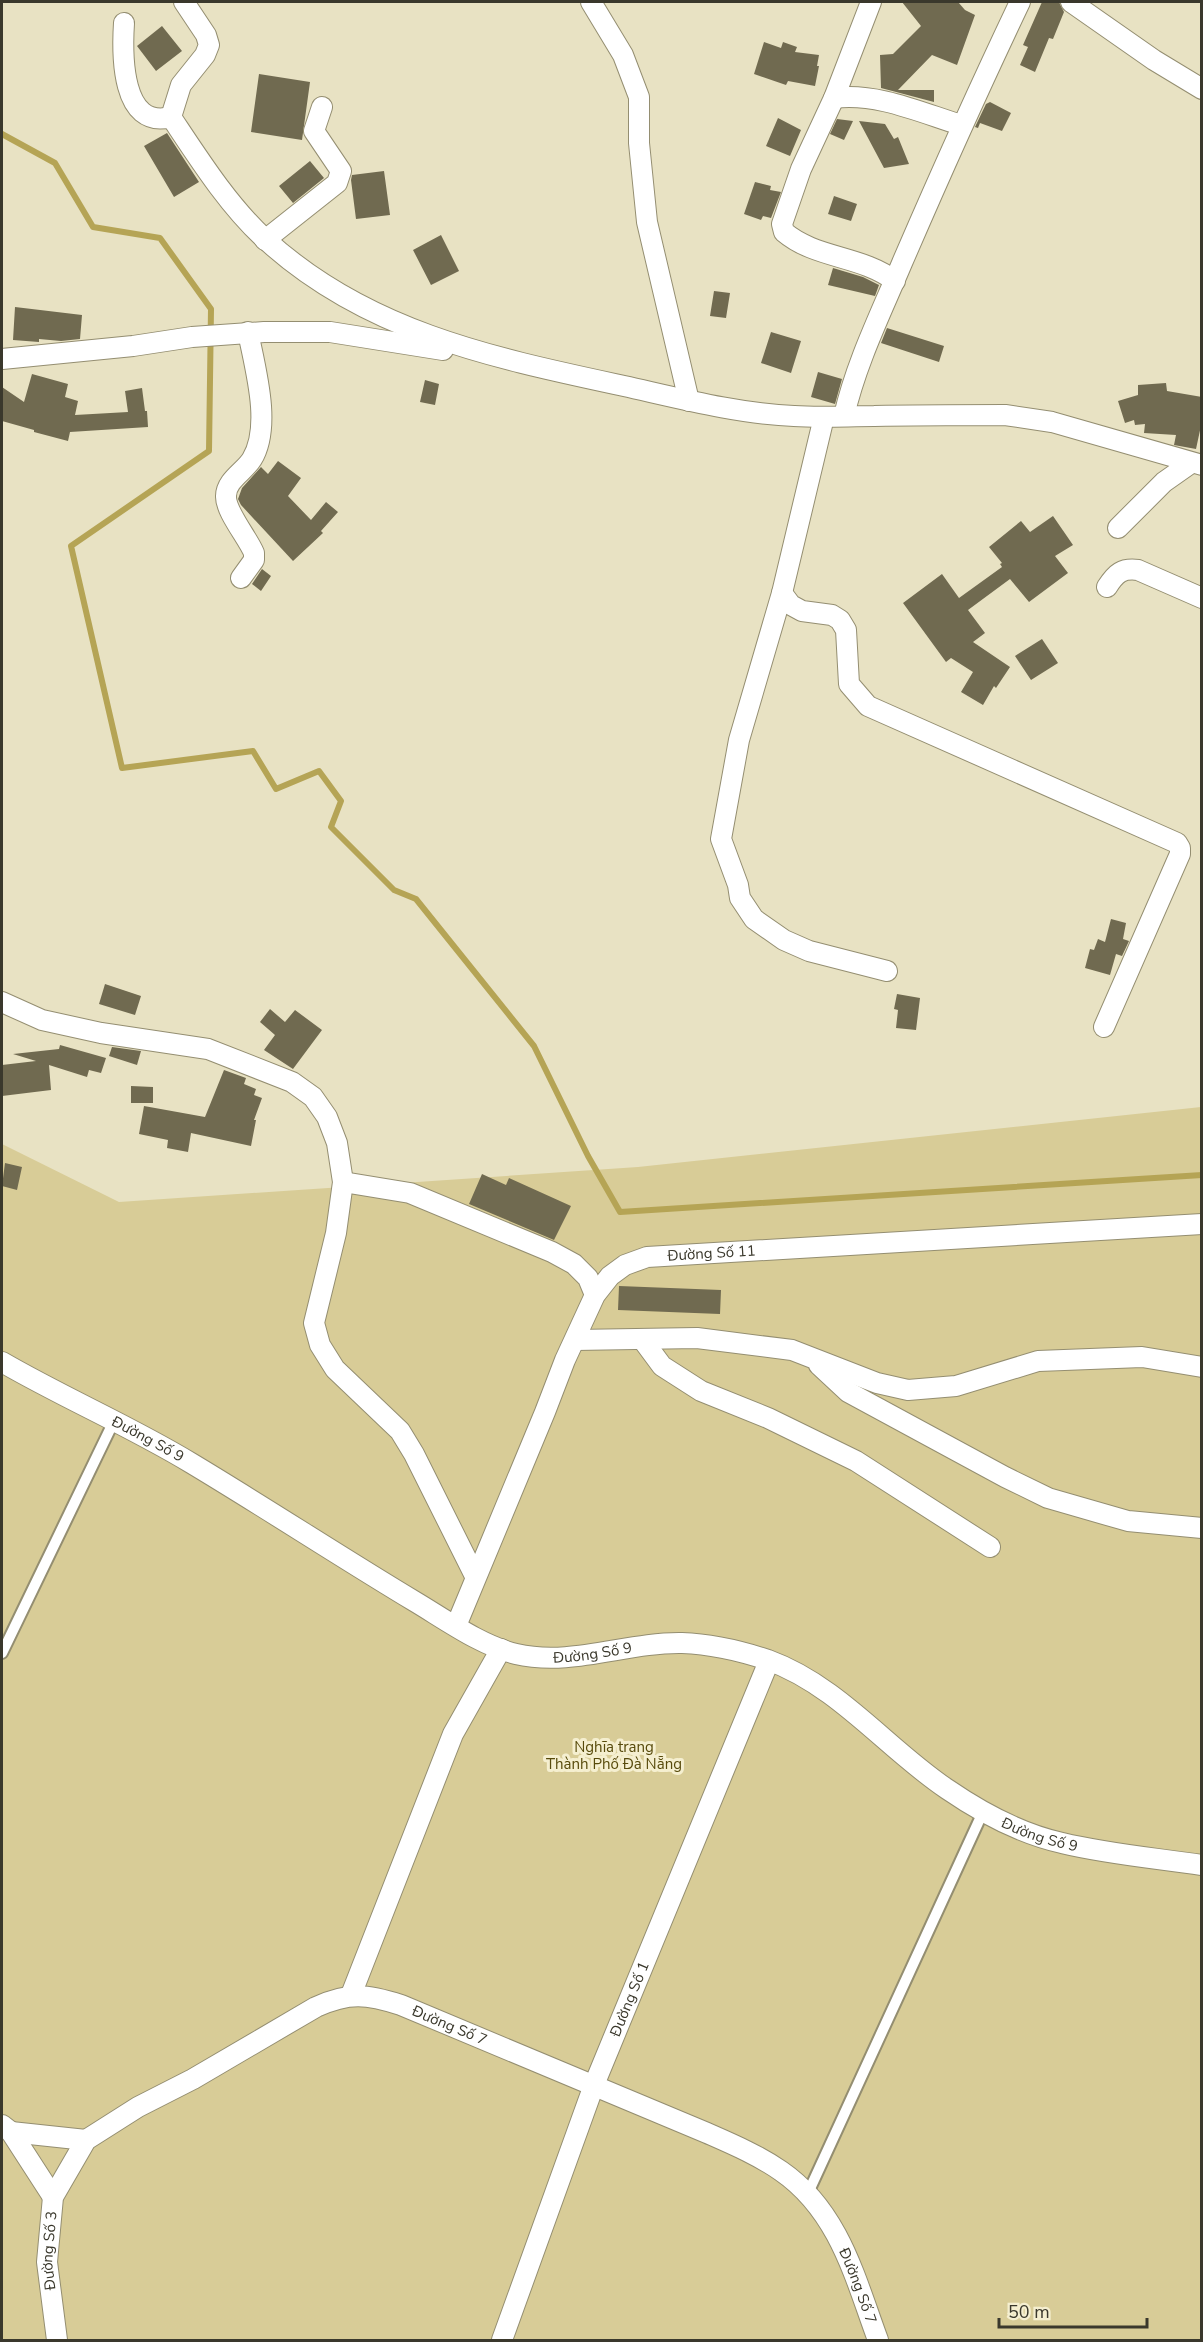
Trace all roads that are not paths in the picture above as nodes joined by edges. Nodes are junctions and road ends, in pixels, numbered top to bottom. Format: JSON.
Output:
{"nodes":[{"id":1,"x":184,"y":2,"type":"edge"},
{"id":2,"x":591,"y":2,"type":"edge"},
{"id":3,"x":871,"y":2,"type":"edge"},
{"id":4,"x":1020,"y":2,"type":"edge"},
{"id":5,"x":1071,"y":2,"type":"edge"},
{"id":6,"x":124,"y":22,"type":"dead end"},
{"id":7,"x":1202,"y":88,"type":"edge"},
{"id":8,"x":834,"y":98,"type":"junction"},
{"id":9,"x":322,"y":107,"type":"dead end"},
{"id":10,"x":171,"y":117,"type":"junction"},
{"id":11,"x":961,"y":125,"type":"junction"},
{"id":12,"x":265,"y":240,"type":"junction"},
{"id":13,"x":895,"y":281,"type":"junction"},
{"id":14,"x":242,"y":333,"type":"junction"},
{"id":15,"x":2,"y":359,"type":"edge"},
{"id":16,"x":500,"y":359,"type":"junction"},
{"id":17,"x":689,"y":400,"type":"junction"},
{"id":18,"x":824,"y":417,"type":"junction"},
{"id":19,"x":844,"y":417,"type":"junction"},
{"id":20,"x":1196,"y":464,"type":"edge"},
{"id":21,"x":1118,"y":528,"type":"dead end"},
{"id":22,"x":241,"y":578,"type":"dead end"},
{"id":23,"x":1107,"y":587,"type":"dead end"},
{"id":24,"x":782,"y":593,"type":"junction"},
{"id":25,"x":1202,"y":598,"type":"edge"},
{"id":26,"x":887,"y":971,"type":"dead end"},
{"id":27,"x":2,"y":1002,"type":"edge"},
{"id":28,"x":1104,"y":1027,"type":"dead end"},
{"id":29,"x":343,"y":1182,"type":"junction"},
{"id":30,"x":1202,"y":1224,"type":"edge"},
{"id":31,"x":595,"y":1295,"type":"junction"},
{"id":32,"x":642,"y":1339,"type":"junction"},
{"id":33,"x":575,"y":1340,"type":"junction"},
{"id":34,"x":809,"y":1357,"type":"junction"},
{"id":35,"x":1202,"y":1367,"type":"edge"},
{"id":36,"x":4,"y":1370,"type":"edge"},
{"id":37,"x":114,"y":1421,"type":"junction"},
{"id":38,"x":1202,"y":1528,"type":"edge"},
{"id":39,"x":990,"y":1547,"type":"dead end"},
{"id":40,"x":475,"y":1576,"type":"junction"},
{"id":41,"x":456,"y":1626,"type":"junction"},
{"id":42,"x":501,"y":1648,"type":"junction"},
{"id":43,"x":2,"y":1653,"type":"edge"},
{"id":44,"x":769,"y":1661,"type":"junction"},
{"id":45,"x":983,"y":1812,"type":"junction"},
{"id":46,"x":1202,"y":1865,"type":"edge"},
{"id":47,"x":351,"y":1995,"type":"junction"},
{"id":48,"x":594,"y":2085,"type":"junction"},
{"id":49,"x":6,"y":2128,"type":"edge"},
{"id":50,"x":86,"y":2140,"type":"junction"},
{"id":51,"x":808,"y":2193,"type":"junction"},
{"id":52,"x":53,"y":2197,"type":"junction"},
{"id":53,"x":57,"y":2340,"type":"edge"},
{"id":54,"x":502,"y":2340,"type":"edge"},
{"id":55,"x":878,"y":2340,"type":"edge"}],
"edges":[{"from":1,"to":10,"type":"street"},
{"from":2,"to":17,"type":"street"},
{"from":3,"to":8,"type":"street"},
{"from":4,"to":11,"type":"street"},
{"from":5,"to":7,"type":"street"},
{"from":6,"to":10,"type":"street"},
{"from":8,"to":11,"type":"street"},
{"from":8,"to":13,"type":"street"},
{"from":9,"to":12,"type":"street"},
{"from":10,"to":12,"type":"street"},
{"from":11,"to":13,"type":"street"},
{"from":12,"to":16,"type":"street"},
{"from":13,"to":19,"type":"street"},
{"from":14,"to":15,"type":"street"},
{"from":14,"to":16,"type":"street"},
{"from":14,"to":22,"type":"street"},
{"from":16,"to":17,"type":"street"},
{"from":17,"to":18,"type":"street"},
{"from":18,"to":19,"type":"street"},
{"from":18,"to":24,"type":"street"},
{"from":19,"to":20,"type":"street"},
{"from":20,"to":21,"type":"street"},
{"from":23,"to":25,"type":"street"},
{"from":24,"to":26,"type":"street"},
{"from":24,"to":28,"type":"street"},
{"from":27,"to":29,"type":"street"},
{"from":29,"to":31,"type":"street"},
{"from":29,"to":40,"type":"street"},
{"from":30,"to":31,"type":"street","name":"Đường Số 11"},
{"from":31,"to":33,"type":"street","name":"Đường Số 11"},
{"from":32,"to":33,"type":"street"},
{"from":32,"to":34,"type":"street"},
{"from":32,"to":39,"type":"street"},
{"from":33,"to":40,"type":"street","name":"Đường Số 11"},
{"from":34,"to":35,"type":"street"},
{"from":34,"to":38,"type":"street"},
{"from":36,"to":37,"type":"street","name":"Đường Số 9"},
{"from":37,"to":41,"type":"street","name":"Đường Số 9"},
{"from":37,"to":43,"type":"lane"},
{"from":40,"to":41,"type":"street","name":"Đường Số 11"},
{"from":41,"to":42,"type":"street","name":"Đường Số 9"},
{"from":42,"to":44,"type":"street","name":"Đường Số 9"},
{"from":42,"to":47,"type":"street"},
{"from":44,"to":45,"type":"street","name":"Đường Số 9"},
{"from":44,"to":48,"type":"street","name":"Đường Số 1"},
{"from":45,"to":46,"type":"street","name":"Đường Số 9"},
{"from":45,"to":51,"type":"lane"},
{"from":47,"to":48,"type":"street","name":"Đường Số 7"},
{"from":47,"to":50,"type":"street","name":"Đường Số 7"},
{"from":48,"to":51,"type":"street","name":"Đường Số 7"},
{"from":48,"to":54,"type":"street","name":"Đường Số 1"},
{"from":49,"to":50,"type":"street"},
{"from":49,"to":52,"type":"street"},
{"from":50,"to":52,"type":"street","name":"Đường Số 7"},
{"from":51,"to":55,"type":"street","name":"Đường Số 7"},
{"from":52,"to":53,"type":"street","name":"Đường Số 3"}]}
